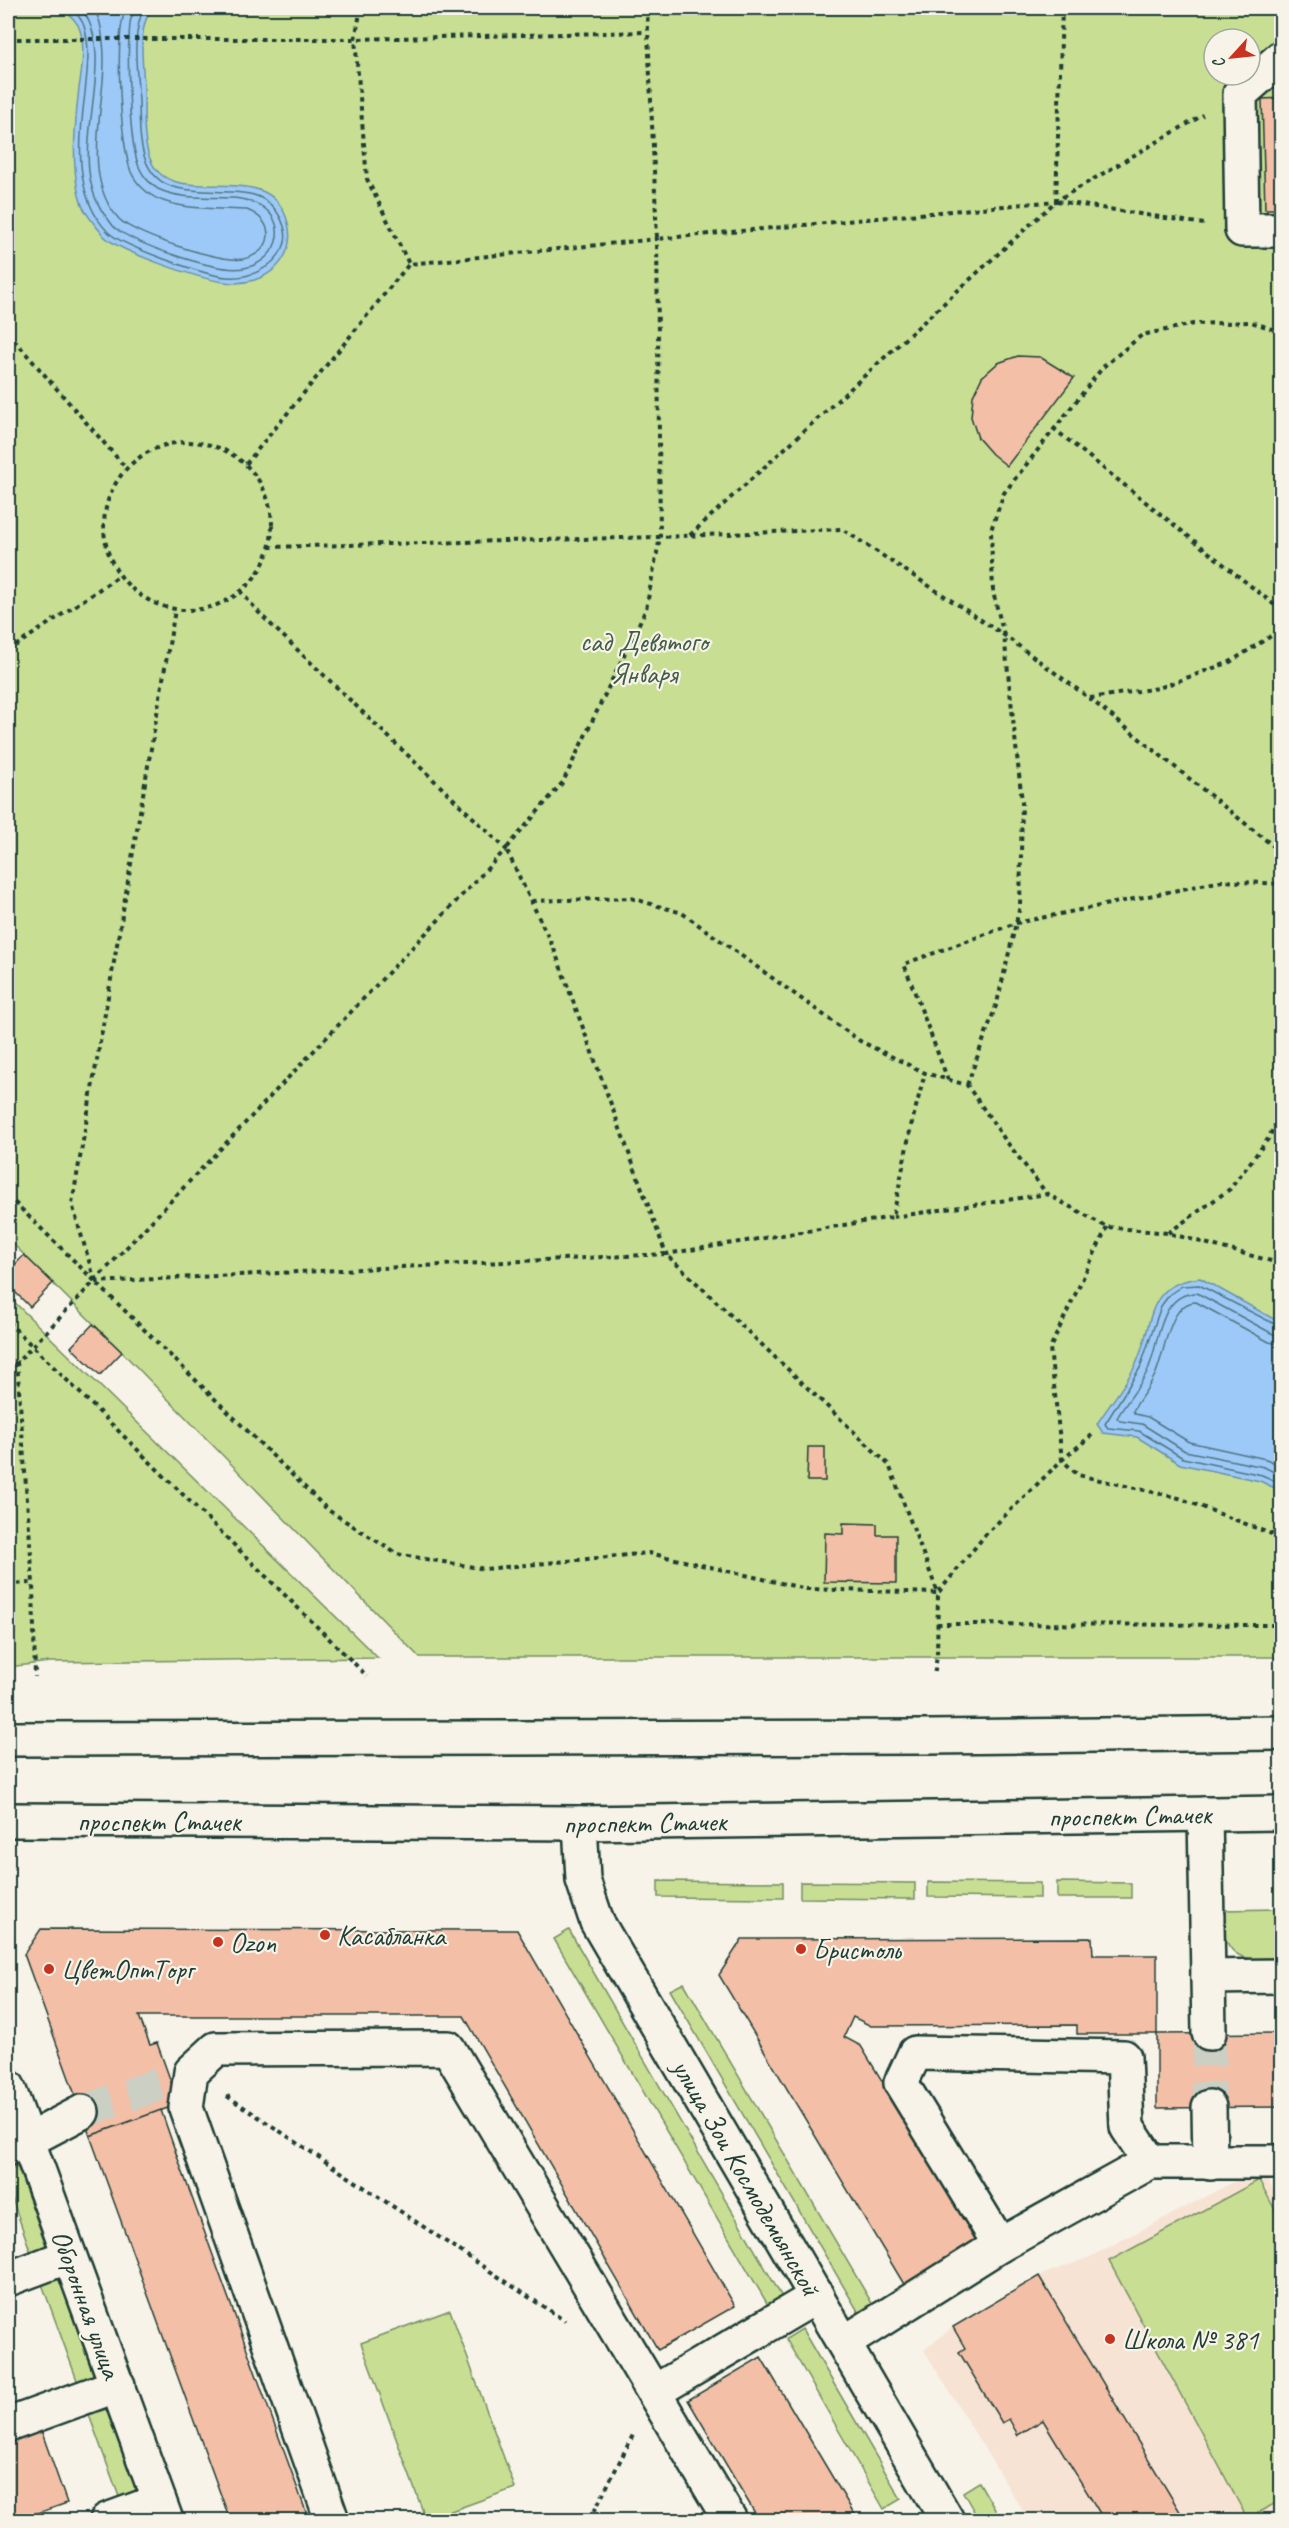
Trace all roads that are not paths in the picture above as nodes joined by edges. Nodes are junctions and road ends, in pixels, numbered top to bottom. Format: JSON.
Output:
{"nodes":[{"id":1,"x":1281,"y":57,"type":"edge"},
{"id":2,"x":1281,"y":230,"type":"edge"},
{"id":3,"x":1281,"y":1733,"type":"edge"},
{"id":4,"x":8,"y":1739,"type":"edge"},
{"id":5,"x":1281,"y":1813,"type":"edge"},
{"id":6,"x":1205,"y":1814,"type":"junction"},
{"id":7,"x":8,"y":1820,"type":"edge"},
{"id":8,"x":580,"y":1823,"type":"junction"},
{"id":9,"x":1281,"y":1976,"type":"edge"},
{"id":10,"x":1208,"y":1977,"type":"junction"},
{"id":11,"x":1209,"y":2033,"type":"tunnel mouth"},
{"id":12,"x":8,"y":2087,"type":"edge"},
{"id":13,"x":1209,"y":2107,"type":"tunnel mouth"},
{"id":14,"x":82,"y":2112,"type":"tunnel mouth"},
{"id":15,"x":17,"y":2144,"type":"edge"},
{"id":16,"x":1150,"y":2162,"type":"junction"},
{"id":17,"x":1281,"y":2162,"type":"edge"},
{"id":18,"x":1210,"y":2163,"type":"junction"},
{"id":19,"x":1000,"y":2245,"type":"junction"},
{"id":20,"x":69,"y":2256,"type":"junction"},
{"id":21,"x":8,"y":2279,"type":"edge"},
{"id":22,"x":817,"y":2296,"type":"junction"},
{"id":23,"x":844,"y":2343,"type":"junction"},
{"id":24,"x":118,"y":2385,"type":"junction"},
{"id":25,"x":654,"y":2392,"type":"junction"},
{"id":26,"x":8,"y":2425,"type":"edge"},
{"id":27,"x":163,"y":2511,"type":"edge"},
{"id":28,"x":107,"y":2520,"type":"edge"},
{"id":29,"x":332,"y":2520,"type":"edge"},
{"id":30,"x":730,"y":2520,"type":"edge"},
{"id":31,"x":947,"y":2520,"type":"edge"}],
"edges":[{"from":1,"to":2,"type":"main road"},
{"from":3,"to":4,"type":"main road"},
{"from":5,"to":6,"type":"main road","name":"проспект Стачек"},
{"from":6,"to":8,"type":"main road","name":"проспект Стачек"},
{"from":6,"to":10,"type":"main road"},
{"from":7,"to":8,"type":"main road","name":"проспект Стачек"},
{"from":8,"to":22,"type":"main road","name":"улица Зои Космодемьянской"},
{"from":9,"to":10,"type":"main road"},
{"from":10,"to":11,"type":"main road"},
{"from":12,"to":15,"type":"main road","name":"Оборонная улица"},
{"from":13,"to":18,"type":"main road"},
{"from":14,"to":15,"type":"main road"},
{"from":15,"to":20,"type":"main road","name":"Оборонная улица"},
{"from":16,"to":18,"type":"main road"},
{"from":16,"to":19,"type":"main road"},
{"from":16,"to":19,"type":"main road"},
{"from":17,"to":18,"type":"main road"},
{"from":19,"to":23,"type":"main road"},
{"from":20,"to":21,"type":"main road"},
{"from":20,"to":24,"type":"main road","name":"Оборонная улица"},
{"from":22,"to":23,"type":"main road","name":"улица Зои Космодемьянской"},
{"from":22,"to":25,"type":"main road"},
{"from":23,"to":31,"type":"main road","name":"улица Зои Космодемьянской"},
{"from":24,"to":26,"type":"main road"},
{"from":24,"to":27,"type":"main road","name":"Оборонная улица"},
{"from":25,"to":29,"type":"main road"},
{"from":25,"to":30,"type":"main road"},
{"from":27,"to":28,"type":"main road"}]}
